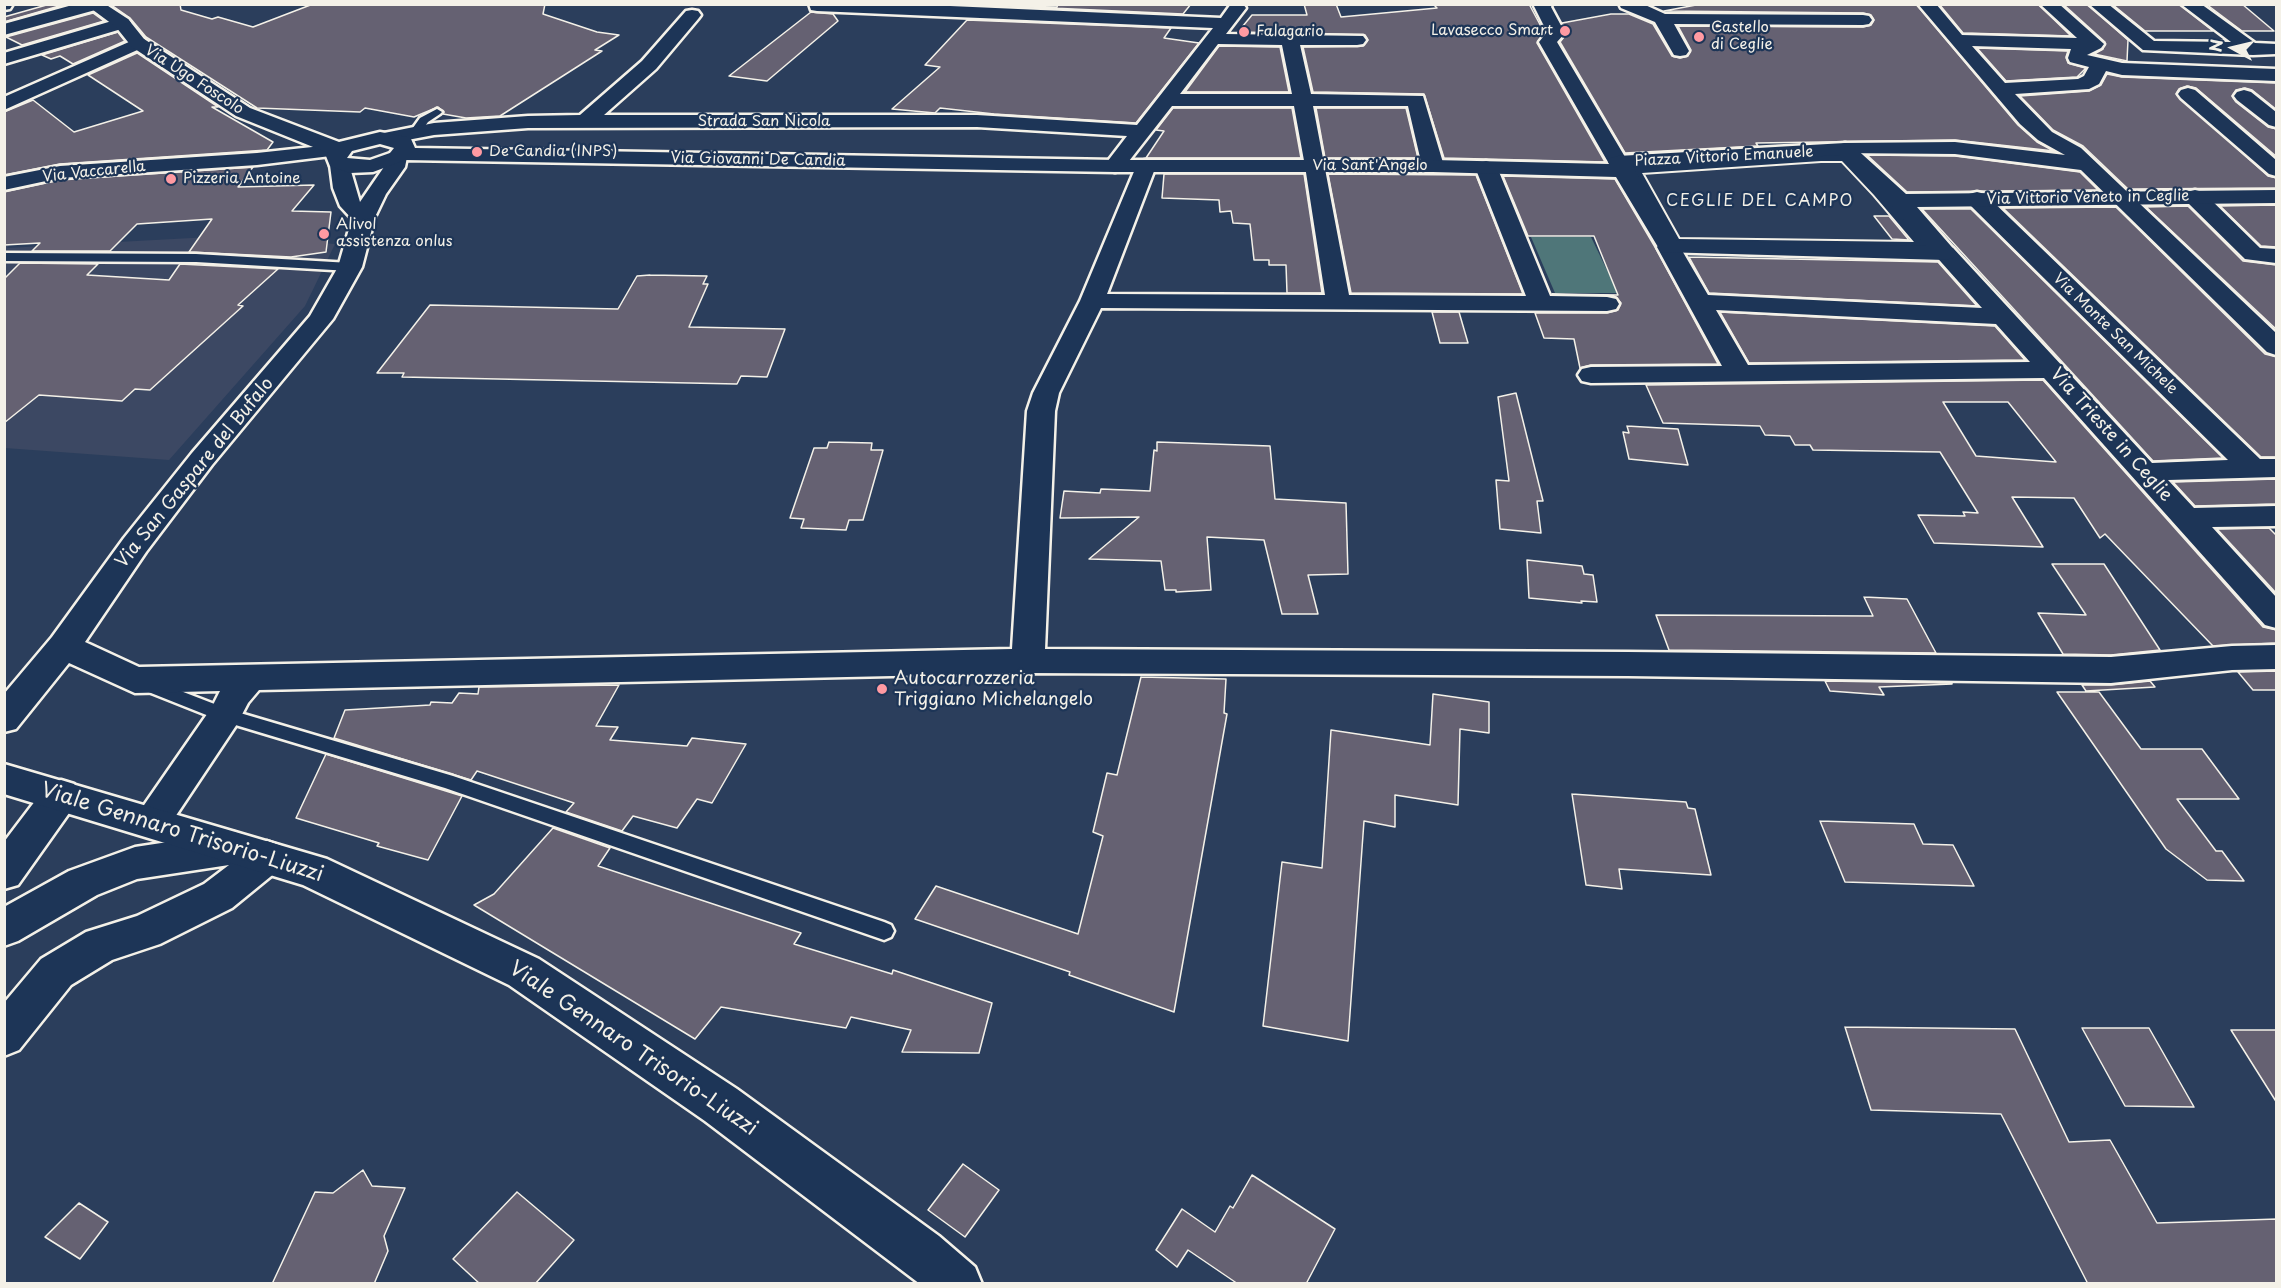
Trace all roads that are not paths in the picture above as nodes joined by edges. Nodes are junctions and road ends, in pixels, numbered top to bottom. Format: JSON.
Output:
{"nodes":[{"id":1,"x":93,"y":4,"type":"edge"},
{"id":2,"x":1240,"y":4,"type":"edge"},
{"id":3,"x":1542,"y":4,"type":"edge"},
{"id":4,"x":1627,"y":4,"type":"edge"},
{"id":5,"x":1926,"y":4,"type":"edge"},
{"id":6,"x":2048,"y":4,"type":"edge"},
{"id":7,"x":2097,"y":4,"type":"edge"},
{"id":8,"x":2189,"y":4,"type":"edge"},
{"id":9,"x":817,"y":6,"type":"edge"},
{"id":10,"x":692,"y":15,"type":"dead end"},
{"id":11,"x":1662,"y":19,"type":"junction"},
{"id":12,"x":1863,"y":20,"type":"dead end"},
{"id":13,"x":1226,"y":22,"type":"junction"},
{"id":14,"x":122,"y":23,"type":"junction"},
{"id":15,"x":4,"y":30,"type":"edge"},
{"id":16,"x":1213,"y":39,"type":"junction"},
{"id":17,"x":1290,"y":40,"type":"junction"},
{"id":18,"x":1357,"y":40,"type":"dead end"},
{"id":19,"x":1957,"y":40,"type":"junction"},
{"id":20,"x":138,"y":43,"type":"junction"},
{"id":21,"x":2095,"y":44,"type":"junction"},
{"id":22,"x":2252,"y":49,"type":"junction"},
{"id":23,"x":2277,"y":49,"type":"edge"},
{"id":24,"x":1680,"y":51,"type":"dead end"},
{"id":25,"x":4,"y":59,"type":"edge"},
{"id":26,"x":2100,"y":64,"type":"junction"},
{"id":27,"x":2277,"y":66,"type":"edge"},
{"id":28,"x":2277,"y":75,"type":"edge"},
{"id":29,"x":2000,"y":89,"type":"junction"},
{"id":30,"x":2188,"y":94,"type":"dead end"},
{"id":31,"x":2244,"y":96,"type":"dead end"},
{"id":32,"x":1166,"y":100,"type":"junction"},
{"id":33,"x":1303,"y":100,"type":"junction"},
{"id":34,"x":4,"y":104,"type":"edge"},
{"id":35,"x":437,"y":112,"type":"dead end"},
{"id":36,"x":585,"y":121,"type":"junction"},
{"id":37,"x":2277,"y":121,"type":"edge"},
{"id":38,"x":1142,"y":131,"type":"junction"},
{"id":39,"x":415,"y":132,"type":"junction"},
{"id":40,"x":386,"y":138,"type":"junction"},
{"id":41,"x":312,"y":139,"type":"junction"},
{"id":42,"x":1845,"y":149,"type":"junction"},
{"id":43,"x":399,"y":156,"type":"junction"},
{"id":44,"x":256,"y":159,"type":"junction"},
{"id":45,"x":340,"y":159,"type":"junction"},
{"id":46,"x":2088,"y":165,"type":"junction"},
{"id":47,"x":1115,"y":166,"type":"junction"},
{"id":48,"x":1145,"y":166,"type":"junction"},
{"id":49,"x":1316,"y":166,"type":"junction"},
{"id":50,"x":1433,"y":166,"type":"junction"},
{"id":51,"x":1621,"y":166,"type":"junction"},
{"id":52,"x":1486,"y":167,"type":"junction"},
{"id":53,"x":2277,"y":170,"type":"edge"},
{"id":54,"x":4,"y":184,"type":"edge"},
{"id":55,"x":2195,"y":197,"type":"junction"},
{"id":56,"x":2277,"y":197,"type":"edge"},
{"id":57,"x":2124,"y":198,"type":"junction"},
{"id":58,"x":1977,"y":199,"type":"junction"},
{"id":59,"x":1900,"y":201,"type":"junction"},
{"id":60,"x":364,"y":217,"type":"junction"},
{"id":61,"x":1671,"y":245,"type":"junction"},
{"id":62,"x":1946,"y":253,"type":"junction"},
{"id":63,"x":2277,"y":256,"type":"edge"},
{"id":64,"x":4,"y":257,"type":"edge"},
{"id":65,"x":351,"y":267,"type":"junction"},
{"id":66,"x":1092,"y":301,"type":"junction"},
{"id":67,"x":1338,"y":302,"type":"junction"},
{"id":68,"x":1700,"y":302,"type":"junction"},
{"id":69,"x":1541,"y":304,"type":"junction"},
{"id":70,"x":1607,"y":304,"type":"dead end"},
{"id":71,"x":2004,"y":317,"type":"junction"},
{"id":72,"x":2277,"y":347,"type":"edge"},
{"id":73,"x":2052,"y":370,"type":"junction"},
{"id":74,"x":1739,"y":373,"type":"junction"},
{"id":75,"x":1591,"y":375,"type":"dead end"},
{"id":76,"x":2265,"y":469,"type":"edge"},
{"id":77,"x":2145,"y":472,"type":"junction"},
{"id":78,"x":2277,"y":516,"type":"edge"},
{"id":79,"x":2187,"y":518,"type":"junction"},
{"id":80,"x":2277,"y":616,"type":"edge"},
{"id":81,"x":64,"y":646,"type":"junction"},
{"id":82,"x":2277,"y":657,"type":"edge"},
{"id":83,"x":1028,"y":661,"type":"junction"},
{"id":84,"x":251,"y":677,"type":"junction"},
{"id":85,"x":135,"y":680,"type":"junction"},
{"id":86,"x":225,"y":715,"type":"junction"},
{"id":87,"x":4,"y":719,"type":"edge"},
{"id":88,"x":4,"y":779,"type":"edge"},
{"id":89,"x":61,"y":795,"type":"junction"},
{"id":90,"x":152,"y":821,"type":"junction"},
{"id":91,"x":4,"y":843,"type":"edge"},
{"id":92,"x":250,"y":853,"type":"junction"},
{"id":93,"x":4,"y":873,"type":"edge"},
{"id":94,"x":4,"y":928,"type":"edge"},
{"id":95,"x":884,"y":931,"type":"dead end"},
{"id":96,"x":4,"y":1036,"type":"edge"},
{"id":97,"x":958,"y":1284,"type":"edge"}],
"edges":[{"from":1,"to":14,"type":"street","name":"Via Ugo Foscolo"},
{"from":1,"to":15,"type":"street"},
{"from":2,"to":13,"type":"street"},
{"from":3,"to":51,"type":"street"},
{"from":4,"to":11,"type":"street"},
{"from":5,"to":19,"type":"street"},
{"from":6,"to":21,"type":"street"},
{"from":7,"to":22,"type":"street"},
{"from":8,"to":22,"type":"street"},
{"from":9,"to":13,"type":"street"},
{"from":10,"to":36,"type":"street"},
{"from":11,"to":12,"type":"street"},
{"from":11,"to":24,"type":"street"},
{"from":13,"to":16,"type":"street"},
{"from":14,"to":20,"type":"street","name":"Via Ugo Foscolo"},
{"from":14,"to":25,"type":"street"},
{"from":16,"to":17,"type":"street"},
{"from":16,"to":32,"type":"street"},
{"from":17,"to":18,"type":"street"},
{"from":17,"to":33,"type":"street"},
{"from":19,"to":21,"type":"street"},
{"from":19,"to":29,"type":"street"},
{"from":20,"to":34,"type":"street"},
{"from":20,"to":41,"type":"street","name":"Via Ugo Foscolo"},
{"from":21,"to":26,"type":"street"},
{"from":22,"to":23,"type":"street"},
{"from":22,"to":27,"type":"street"},
{"from":26,"to":28,"type":"street"},
{"from":26,"to":29,"type":"street"},
{"from":29,"to":46,"type":"street"},
{"from":30,"to":53,"type":"street"},
{"from":31,"to":37,"type":"street"},
{"from":32,"to":33,"type":"street"},
{"from":32,"to":38,"type":"street"},
{"from":33,"to":49,"type":"street"},
{"from":33,"to":50,"type":"street"},
{"from":35,"to":39,"type":"lane"},
{"from":36,"to":38,"type":"street","name":"Strada San Nicola"},
{"from":36,"to":39,"type":"street","name":"Strada San Nicola"},
{"from":38,"to":47,"type":"street"},
{"from":39,"to":40,"type":"street","name":"Strada San Nicola"},
{"from":40,"to":43,"type":"street"},
{"from":40,"to":45,"type":"street","name":"Strada San Nicola"},
{"from":41,"to":44,"type":"street"},
{"from":41,"to":45,"type":"street","name":"Via Ugo Foscolo"},
{"from":42,"to":46,"type":"street","name":"Piazza Vittorio Emanuele"},
{"from":42,"to":51,"type":"street","name":"Piazza Vittorio Emanuele"},
{"from":42,"to":59,"type":"street"},
{"from":43,"to":45,"type":"street","name":"Via Giovanni De Candia"},
{"from":43,"to":47,"type":"street","name":"Via Giovanni De Candia"},
{"from":43,"to":60,"type":"street","name":"Via San Gaspare del Bufalo"},
{"from":44,"to":45,"type":"street","name":"Via Vaccarella"},
{"from":44,"to":54,"type":"street","name":"Via Vaccarella"},
{"from":45,"to":60,"type":"street"},
{"from":46,"to":57,"type":"street"},
{"from":47,"to":48,"type":"street","name":"Via Sant'Angelo"},
{"from":48,"to":49,"type":"street","name":"Via Sant'Angelo"},
{"from":48,"to":66,"type":"street"},
{"from":49,"to":50,"type":"street","name":"Via Sant'Angelo"},
{"from":49,"to":67,"type":"street"},
{"from":50,"to":52,"type":"street","name":"Via Sant'Angelo"},
{"from":51,"to":52,"type":"street","name":"Via Sant'Angelo"},
{"from":51,"to":61,"type":"street","name":"Piazza Vittorio Emanuele"},
{"from":52,"to":69,"type":"street"},
{"from":55,"to":56,"type":"street","name":"Via Vittorio Veneto in Ceglie"},
{"from":55,"to":57,"type":"street","name":"Via Vittorio Veneto in Ceglie"},
{"from":55,"to":63,"type":"street"},
{"from":57,"to":58,"type":"street","name":"Via Vittorio Veneto in Ceglie"},
{"from":57,"to":72,"type":"street"},
{"from":58,"to":59,"type":"street","name":"Via Vittorio Veneto in Ceglie"},
{"from":58,"to":76,"type":"street","name":"Via Monte San Michele"},
{"from":59,"to":62,"type":"street"},
{"from":60,"to":65,"type":"street","name":"Via San Gaspare del Bufalo"},
{"from":61,"to":61,"type":"street"},
{"from":61,"to":62,"type":"street"},
{"from":61,"to":68,"type":"street","name":"Piazza Vittorio Emanuele"},
{"from":62,"to":71,"type":"street","name":"Via Trieste in Ceglie"},
{"from":64,"to":65,"type":"lane"},
{"from":65,"to":81,"type":"street","name":"Via San Gaspare del Bufalo"},
{"from":66,"to":67,"type":"street"},
{"from":66,"to":83,"type":"street"},
{"from":67,"to":69,"type":"street"},
{"from":68,"to":71,"type":"street"},
{"from":68,"to":74,"type":"street","name":"Piazza Vittorio Emanuele"},
{"from":69,"to":70,"type":"street"},
{"from":71,"to":73,"type":"street","name":"Via Trieste in Ceglie"},
{"from":73,"to":74,"type":"street"},
{"from":73,"to":77,"type":"street","name":"Via Trieste in Ceglie"},
{"from":74,"to":75,"type":"street"},
{"from":76,"to":77,"type":"street"},
{"from":77,"to":79,"type":"street","name":"Via Trieste in Ceglie"},
{"from":78,"to":79,"type":"street"},
{"from":79,"to":80,"type":"street","name":"Via Trieste in Ceglie"},
{"from":81,"to":85,"type":"street"},
{"from":81,"to":87,"type":"street","name":"Via San Gaspare del Bufalo"},
{"from":82,"to":83,"type":"street"},
{"from":83,"to":84,"type":"street"},
{"from":84,"to":85,"type":"street"},
{"from":84,"to":86,"type":"street"},
{"from":85,"to":86,"type":"lane"},
{"from":86,"to":90,"type":"street"},
{"from":86,"to":95,"type":"lane"},
{"from":88,"to":89,"type":"street","name":"Viale Gennaro Trisorio-Liuzzi"},
{"from":89,"to":90,"type":"street","name":"Viale Gennaro Trisorio-Liuzzi"},
{"from":89,"to":91,"type":"street"},
{"from":89,"to":93,"type":"street"},
{"from":90,"to":92,"type":"street","name":"Viale Gennaro Trisorio-Liuzzi"},
{"from":92,"to":94,"type":"street"},
{"from":92,"to":96,"type":"street"},
{"from":92,"to":97,"type":"street","name":"Viale Gennaro Trisorio-Liuzzi"}]}
